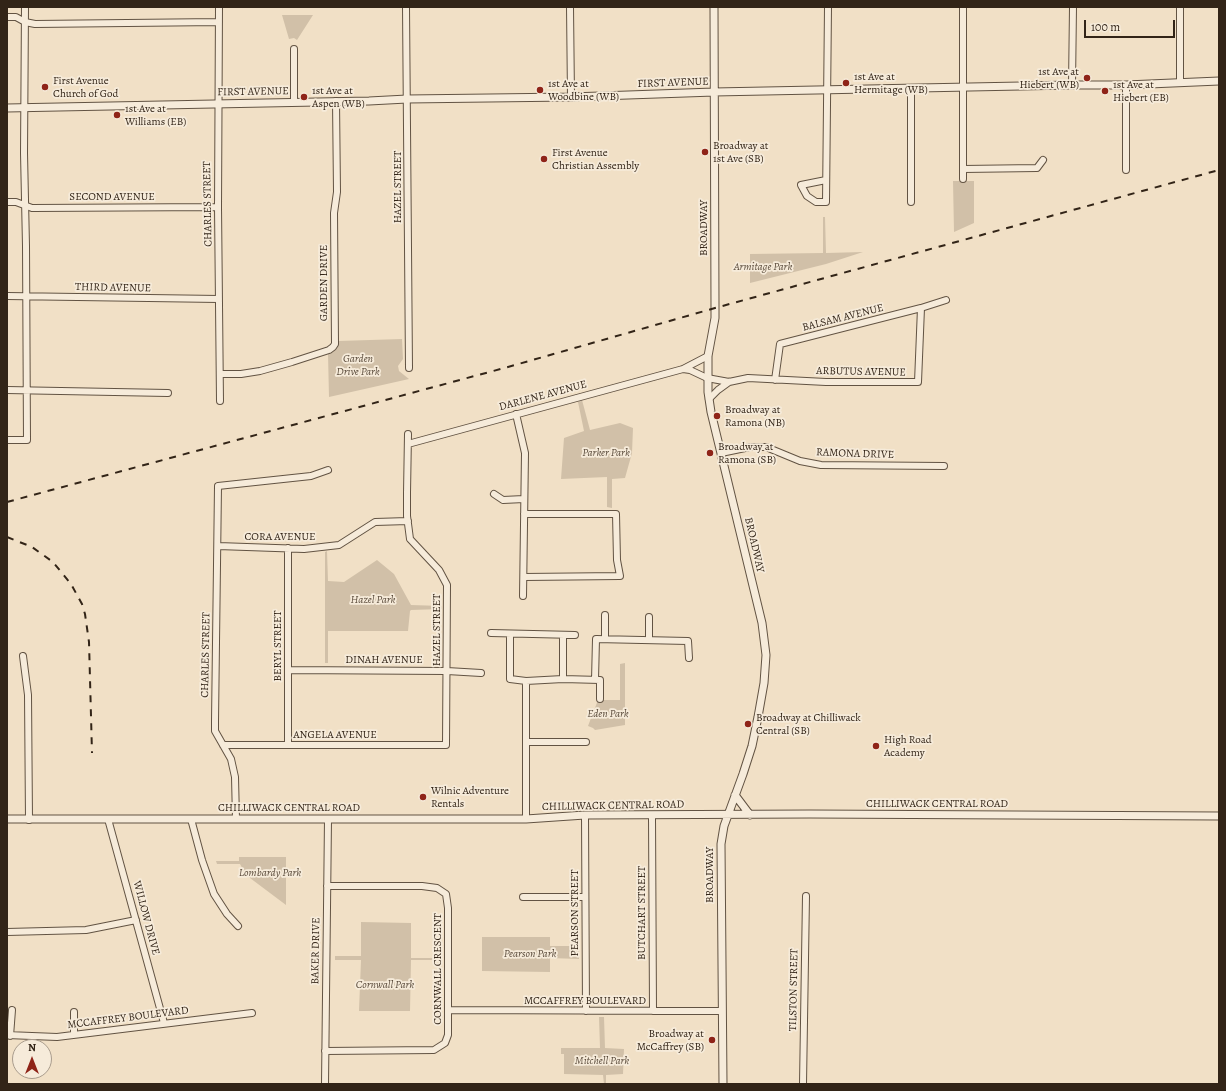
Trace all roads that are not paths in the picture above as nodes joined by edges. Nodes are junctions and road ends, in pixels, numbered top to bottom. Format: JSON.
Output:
{"nodes":[{"id":1,"x":25,"y":7,"type":"edge"},
{"id":2,"x":219,"y":7,"type":"edge"},
{"id":3,"x":406,"y":7,"type":"edge"},
{"id":4,"x":570,"y":7,"type":"edge"},
{"id":5,"x":714,"y":7,"type":"edge"},
{"id":6,"x":828,"y":7,"type":"edge"},
{"id":7,"x":963,"y":7,"type":"edge"},
{"id":8,"x":1073,"y":7,"type":"edge"},
{"id":9,"x":1180,"y":7,"type":"edge"},
{"id":10,"x":7,"y":17,"type":"edge"},
{"id":11,"x":25,"y":22,"type":"junction"},
{"id":12,"x":219,"y":22,"type":"junction"},
{"id":13,"x":294,"y":49,"type":"dead end"},
{"id":14,"x":1219,"y":82,"type":"edge"},
{"id":15,"x":1180,"y":83,"type":"junction"},
{"id":16,"x":1072,"y":84,"type":"junction"},
{"id":17,"x":1126,"y":84,"type":"junction"},
{"id":18,"x":911,"y":88,"type":"junction"},
{"id":19,"x":963,"y":88,"type":"junction"},
{"id":20,"x":828,"y":90,"type":"junction"},
{"id":21,"x":714,"y":92,"type":"junction"},
{"id":22,"x":571,"y":97,"type":"junction"},
{"id":23,"x":407,"y":99,"type":"junction"},
{"id":24,"x":336,"y":101,"type":"junction"},
{"id":25,"x":294,"y":102,"type":"junction"},
{"id":26,"x":218,"y":104,"type":"junction"},
{"id":27,"x":7,"y":108,"type":"edge"},
{"id":28,"x":25,"y":108,"type":"junction"},
{"id":29,"x":1043,"y":160,"type":"dead end"},
{"id":30,"x":963,"y":169,"type":"junction"},
{"id":31,"x":1126,"y":170,"type":"dead end"},
{"id":32,"x":963,"y":179,"type":"dead end"},
{"id":33,"x":826,"y":180,"type":"junction"},
{"id":34,"x":7,"y":202,"type":"edge"},
{"id":35,"x":911,"y":202,"type":"dead end"},
{"id":36,"x":25,"y":205,"type":"junction"},
{"id":37,"x":218,"y":207,"type":"junction"},
{"id":38,"x":7,"y":296,"type":"edge"},
{"id":39,"x":27,"y":297,"type":"junction"},
{"id":40,"x":219,"y":299,"type":"junction"},
{"id":41,"x":946,"y":300,"type":"dead end"},
{"id":42,"x":921,"y":308,"type":"junction"},
{"id":43,"x":708,"y":356,"type":"junction"},
{"id":44,"x":409,"y":368,"type":"dead end"},
{"id":45,"x":683,"y":369,"type":"junction"},
{"id":46,"x":220,"y":374,"type":"junction"},
{"id":47,"x":707,"y":378,"type":"junction"},
{"id":48,"x":775,"y":380,"type":"junction"},
{"id":49,"x":729,"y":382,"type":"junction"},
{"id":50,"x":7,"y":390,"type":"edge"},
{"id":51,"x":27,"y":390,"type":"junction"},
{"id":52,"x":168,"y":393,"type":"dead end"},
{"id":53,"x":709,"y":399,"type":"junction"},
{"id":54,"x":220,"y":402,"type":"dead end"},
{"id":55,"x":516,"y":414,"type":"junction"},
{"id":56,"x":408,"y":434,"type":"dead end"},
{"id":57,"x":7,"y":440,"type":"edge"},
{"id":58,"x":408,"y":444,"type":"junction"},
{"id":59,"x":721,"y":452,"type":"junction"},
{"id":60,"x":944,"y":466,"type":"dead end"},
{"id":61,"x":328,"y":470,"type":"dead end"},
{"id":62,"x":494,"y":494,"type":"dead end"},
{"id":63,"x":524,"y":499,"type":"junction"},
{"id":64,"x":524,"y":514,"type":"junction"},
{"id":65,"x":408,"y":521,"type":"junction"},
{"id":66,"x":218,"y":546,"type":"junction"},
{"id":67,"x":288,"y":548,"type":"junction"},
{"id":68,"x":524,"y":577,"type":"junction"},
{"id":69,"x":523,"y":596,"type":"dead end"},
{"id":70,"x":605,"y":615,"type":"dead end"},
{"id":71,"x":648,"y":617,"type":"dead end"},
{"id":72,"x":491,"y":634,"type":"dead end"},
{"id":73,"x":510,"y":634,"type":"junction"},
{"id":74,"x":563,"y":635,"type":"junction"},
{"id":75,"x":575,"y":635,"type":"dead end"},
{"id":76,"x":605,"y":639,"type":"junction"},
{"id":77,"x":649,"y":640,"type":"junction"},
{"id":78,"x":23,"y":656,"type":"dead end"},
{"id":79,"x":689,"y":658,"type":"dead end"},
{"id":80,"x":288,"y":670,"type":"junction"},
{"id":81,"x":447,"y":671,"type":"junction"},
{"id":82,"x":481,"y":673,"type":"dead end"},
{"id":83,"x":563,"y":679,"type":"junction"},
{"id":84,"x":595,"y":680,"type":"junction"},
{"id":85,"x":526,"y":681,"type":"junction"},
{"id":86,"x":600,"y":699,"type":"dead end"},
{"id":87,"x":526,"y":742,"type":"junction"},
{"id":88,"x":586,"y":742,"type":"dead end"},
{"id":89,"x":223,"y":745,"type":"junction"},
{"id":90,"x":288,"y":745,"type":"junction"},
{"id":91,"x":446,"y":745,"type":"joint"},
{"id":92,"x":735,"y":795,"type":"junction"},
{"id":93,"x":750,"y":815,"type":"junction"},
{"id":94,"x":585,"y":816,"type":"junction"},
{"id":95,"x":652,"y":816,"type":"junction"},
{"id":96,"x":727,"y":816,"type":"junction"},
{"id":97,"x":1219,"y":816,"type":"edge"},
{"id":98,"x":108,"y":819,"type":"junction"},
{"id":99,"x":191,"y":819,"type":"junction"},
{"id":100,"x":236,"y":819,"type":"junction"},
{"id":101,"x":328,"y":819,"type":"junction"},
{"id":102,"x":526,"y":819,"type":"junction"},
{"id":103,"x":7,"y":820,"type":"edge"},
{"id":104,"x":29,"y":820,"type":"junction"},
{"id":105,"x":327,"y":886,"type":"junction"},
{"id":106,"x":806,"y":896,"type":"dead end"},
{"id":107,"x":523,"y":897,"type":"dead end"},
{"id":108,"x":586,"y":897,"type":"junction"},
{"id":109,"x":136,"y":920,"type":"junction"},
{"id":110,"x":238,"y":926,"type":"dead end"},
{"id":111,"x":7,"y":932,"type":"edge"},
{"id":112,"x":12,"y":1010,"type":"dead end"},
{"id":113,"x":448,"y":1010,"type":"junction"},
{"id":114,"x":586,"y":1011,"type":"junction"},
{"id":115,"x":653,"y":1011,"type":"junction"},
{"id":116,"x":722,"y":1011,"type":"junction"},
{"id":117,"x":74,"y":1012,"type":"dead end"},
{"id":118,"x":252,"y":1013,"type":"dead end"},
{"id":119,"x":164,"y":1023,"type":"junction"},
{"id":120,"x":9,"y":1035,"type":"edge"},
{"id":121,"x":74,"y":1035,"type":"junction"},
{"id":122,"x":325,"y":1051,"type":"junction"},
{"id":123,"x":325,"y":1084,"type":"edge"},
{"id":124,"x":723,"y":1084,"type":"edge"},
{"id":125,"x":803,"y":1084,"type":"edge"}],
"edges":[{"from":1,"to":11,"type":"street"},
{"from":2,"to":12,"type":"street","name":"CHARLES STREET"},
{"from":3,"to":23,"type":"street","name":"HAZEL STREET"},
{"from":4,"to":22,"type":"street"},
{"from":5,"to":21,"type":"street","name":"BROADWAY"},
{"from":6,"to":20,"type":"street"},
{"from":7,"to":19,"type":"street"},
{"from":8,"to":16,"type":"street"},
{"from":9,"to":15,"type":"street"},
{"from":10,"to":11,"type":"street"},
{"from":11,"to":12,"type":"street"},
{"from":11,"to":28,"type":"street"},
{"from":12,"to":26,"type":"street","name":"CHARLES STREET"},
{"from":13,"to":25,"type":"street"},
{"from":14,"to":15,"type":"street","name":"FIRST AVENUE"},
{"from":15,"to":17,"type":"street","name":"FIRST AVENUE"},
{"from":16,"to":17,"type":"street","name":"FIRST AVENUE"},
{"from":16,"to":19,"type":"street","name":"FIRST AVENUE"},
{"from":17,"to":31,"type":"street"},
{"from":18,"to":19,"type":"street","name":"FIRST AVENUE"},
{"from":18,"to":20,"type":"street","name":"FIRST AVENUE"},
{"from":18,"to":35,"type":"street"},
{"from":19,"to":30,"type":"street"},
{"from":20,"to":21,"type":"street","name":"FIRST AVENUE"},
{"from":20,"to":33,"type":"street"},
{"from":21,"to":22,"type":"street","name":"FIRST AVENUE"},
{"from":21,"to":43,"type":"street","name":"BROADWAY"},
{"from":22,"to":23,"type":"street","name":"FIRST AVENUE"},
{"from":23,"to":24,"type":"street","name":"FIRST AVENUE"},
{"from":23,"to":44,"type":"street","name":"HAZEL STREET"},
{"from":24,"to":25,"type":"street","name":"FIRST AVENUE"},
{"from":24,"to":46,"type":"street","name":"GARDEN DRIVE"},
{"from":25,"to":26,"type":"street","name":"FIRST AVENUE"},
{"from":26,"to":28,"type":"street","name":"FIRST AVENUE"},
{"from":26,"to":37,"type":"street","name":"CHARLES STREET"},
{"from":27,"to":28,"type":"street","name":"FIRST AVENUE"},
{"from":28,"to":36,"type":"street"},
{"from":29,"to":30,"type":"street"},
{"from":30,"to":32,"type":"street"},
{"from":33,"to":33,"type":"street"},
{"from":34,"to":36,"type":"street","name":"SECOND AVENUE"},
{"from":36,"to":37,"type":"street","name":"SECOND AVENUE"},
{"from":36,"to":39,"type":"street"},
{"from":37,"to":40,"type":"street","name":"CHARLES STREET"},
{"from":38,"to":39,"type":"street","name":"THIRD AVENUE"},
{"from":39,"to":40,"type":"street","name":"THIRD AVENUE"},
{"from":39,"to":51,"type":"street"},
{"from":40,"to":46,"type":"street","name":"CHARLES STREET"},
{"from":41,"to":42,"type":"street","name":"BALSAM AVENUE"},
{"from":42,"to":48,"type":"street","name":"BALSAM AVENUE"},
{"from":42,"to":48,"type":"street","name":"ARBUTUS AVENUE"},
{"from":43,"to":45,"type":"street","name":"DARLENE AVENUE"},
{"from":43,"to":47,"type":"street","name":"BROADWAY"},
{"from":45,"to":47,"type":"street"},
{"from":45,"to":55,"type":"street","name":"DARLENE AVENUE"},
{"from":46,"to":54,"type":"street","name":"CHARLES STREET"},
{"from":47,"to":49,"type":"street","name":"ARBUTUS AVENUE"},
{"from":47,"to":53,"type":"street","name":"BROADWAY"},
{"from":48,"to":49,"type":"street","name":"ARBUTUS AVENUE"},
{"from":49,"to":53,"type":"street","name":"ARBUTUS AVENUE"},
{"from":50,"to":51,"type":"street"},
{"from":51,"to":52,"type":"street"},
{"from":51,"to":57,"type":"street"},
{"from":53,"to":59,"type":"street","name":"BROADWAY"},
{"from":55,"to":58,"type":"street","name":"DARLENE AVENUE"},
{"from":55,"to":63,"type":"street"},
{"from":56,"to":58,"type":"street","name":"HAZEL STREET"},
{"from":58,"to":65,"type":"street","name":"HAZEL STREET"},
{"from":59,"to":60,"type":"street","name":"RAMONA DRIVE"},
{"from":59,"to":92,"type":"street","name":"BROADWAY"},
{"from":61,"to":66,"type":"street","name":"CHARLES STREET"},
{"from":62,"to":63,"type":"street"},
{"from":63,"to":64,"type":"street"},
{"from":64,"to":68,"type":"street"},
{"from":64,"to":68,"type":"street"},
{"from":65,"to":67,"type":"street","name":"CORA AVENUE"},
{"from":65,"to":81,"type":"street","name":"HAZEL STREET"},
{"from":66,"to":67,"type":"street","name":"CORA AVENUE"},
{"from":66,"to":89,"type":"street","name":"CHARLES STREET"},
{"from":67,"to":80,"type":"street","name":"BERYL STREET"},
{"from":68,"to":69,"type":"street"},
{"from":70,"to":76,"type":"street"},
{"from":71,"to":77,"type":"street"},
{"from":72,"to":73,"type":"street"},
{"from":73,"to":74,"type":"street"},
{"from":73,"to":85,"type":"street"},
{"from":74,"to":75,"type":"street"},
{"from":74,"to":83,"type":"street"},
{"from":76,"to":77,"type":"street"},
{"from":76,"to":84,"type":"street"},
{"from":77,"to":79,"type":"street"},
{"from":78,"to":104,"type":"street"},
{"from":80,"to":81,"type":"street","name":"DINAH AVENUE"},
{"from":80,"to":90,"type":"street","name":"BERYL STREET"},
{"from":81,"to":82,"type":"street","name":"DINAH AVENUE"},
{"from":81,"to":91,"type":"street","name":"HAZEL STREET"},
{"from":83,"to":84,"type":"street"},
{"from":83,"to":85,"type":"street"},
{"from":84,"to":86,"type":"street"},
{"from":85,"to":87,"type":"street"},
{"from":87,"to":88,"type":"street"},
{"from":87,"to":102,"type":"street"},
{"from":89,"to":90,"type":"street","name":"ANGELA AVENUE"},
{"from":89,"to":100,"type":"street","name":"CHARLES STREET"},
{"from":90,"to":91,"type":"street","name":"ANGELA AVENUE"},
{"from":92,"to":93,"type":"street"},
{"from":92,"to":96,"type":"street","name":"BROADWAY"},
{"from":93,"to":96,"type":"street","name":"CHILLIWACK CENTRAL ROAD"},
{"from":93,"to":97,"type":"street","name":"CHILLIWACK CENTRAL ROAD"},
{"from":94,"to":95,"type":"street","name":"CHILLIWACK CENTRAL ROAD"},
{"from":94,"to":102,"type":"street","name":"CHILLIWACK CENTRAL ROAD"},
{"from":94,"to":108,"type":"street","name":"PEARSON STREET"},
{"from":95,"to":96,"type":"street","name":"CHILLIWACK CENTRAL ROAD"},
{"from":95,"to":115,"type":"street","name":"BUTCHART STREET"},
{"from":96,"to":116,"type":"street","name":"BROADWAY"},
{"from":98,"to":99,"type":"street","name":"CHILLIWACK CENTRAL ROAD"},
{"from":98,"to":104,"type":"street","name":"CHILLIWACK CENTRAL ROAD"},
{"from":98,"to":109,"type":"street","name":"WILLOW DRIVE"},
{"from":99,"to":100,"type":"street","name":"CHILLIWACK CENTRAL ROAD"},
{"from":99,"to":110,"type":"street"},
{"from":100,"to":101,"type":"street","name":"CHILLIWACK CENTRAL ROAD"},
{"from":101,"to":102,"type":"street","name":"CHILLIWACK CENTRAL ROAD"},
{"from":101,"to":105,"type":"street","name":"BAKER DRIVE"},
{"from":103,"to":104,"type":"street","name":"CHILLIWACK CENTRAL ROAD"},
{"from":105,"to":113,"type":"street","name":"CORNWALL CRESCENT"},
{"from":105,"to":122,"type":"street","name":"BAKER DRIVE"},
{"from":106,"to":125,"type":"street","name":"TILSTON STREET"},
{"from":107,"to":108,"type":"street"},
{"from":108,"to":114,"type":"street","name":"PEARSON STREET"},
{"from":109,"to":111,"type":"street"},
{"from":109,"to":119,"type":"street","name":"WILLOW DRIVE"},
{"from":112,"to":120,"type":"street"},
{"from":113,"to":114,"type":"street","name":"MCCAFFREY BOULEVARD"},
{"from":113,"to":122,"type":"street","name":"CORNWALL CRESCENT"},
{"from":114,"to":115,"type":"street","name":"MCCAFFREY BOULEVARD"},
{"from":115,"to":116,"type":"street","name":"MCCAFFREY BOULEVARD"},
{"from":116,"to":124,"type":"street","name":"BROADWAY"},
{"from":117,"to":121,"type":"street"},
{"from":118,"to":119,"type":"street","name":"MCCAFFREY BOULEVARD"},
{"from":119,"to":121,"type":"street","name":"MCCAFFREY BOULEVARD"},
{"from":120,"to":121,"type":"street","name":"MCCAFFREY BOULEVARD"},
{"from":122,"to":123,"type":"street","name":"BAKER DRIVE"}]}
